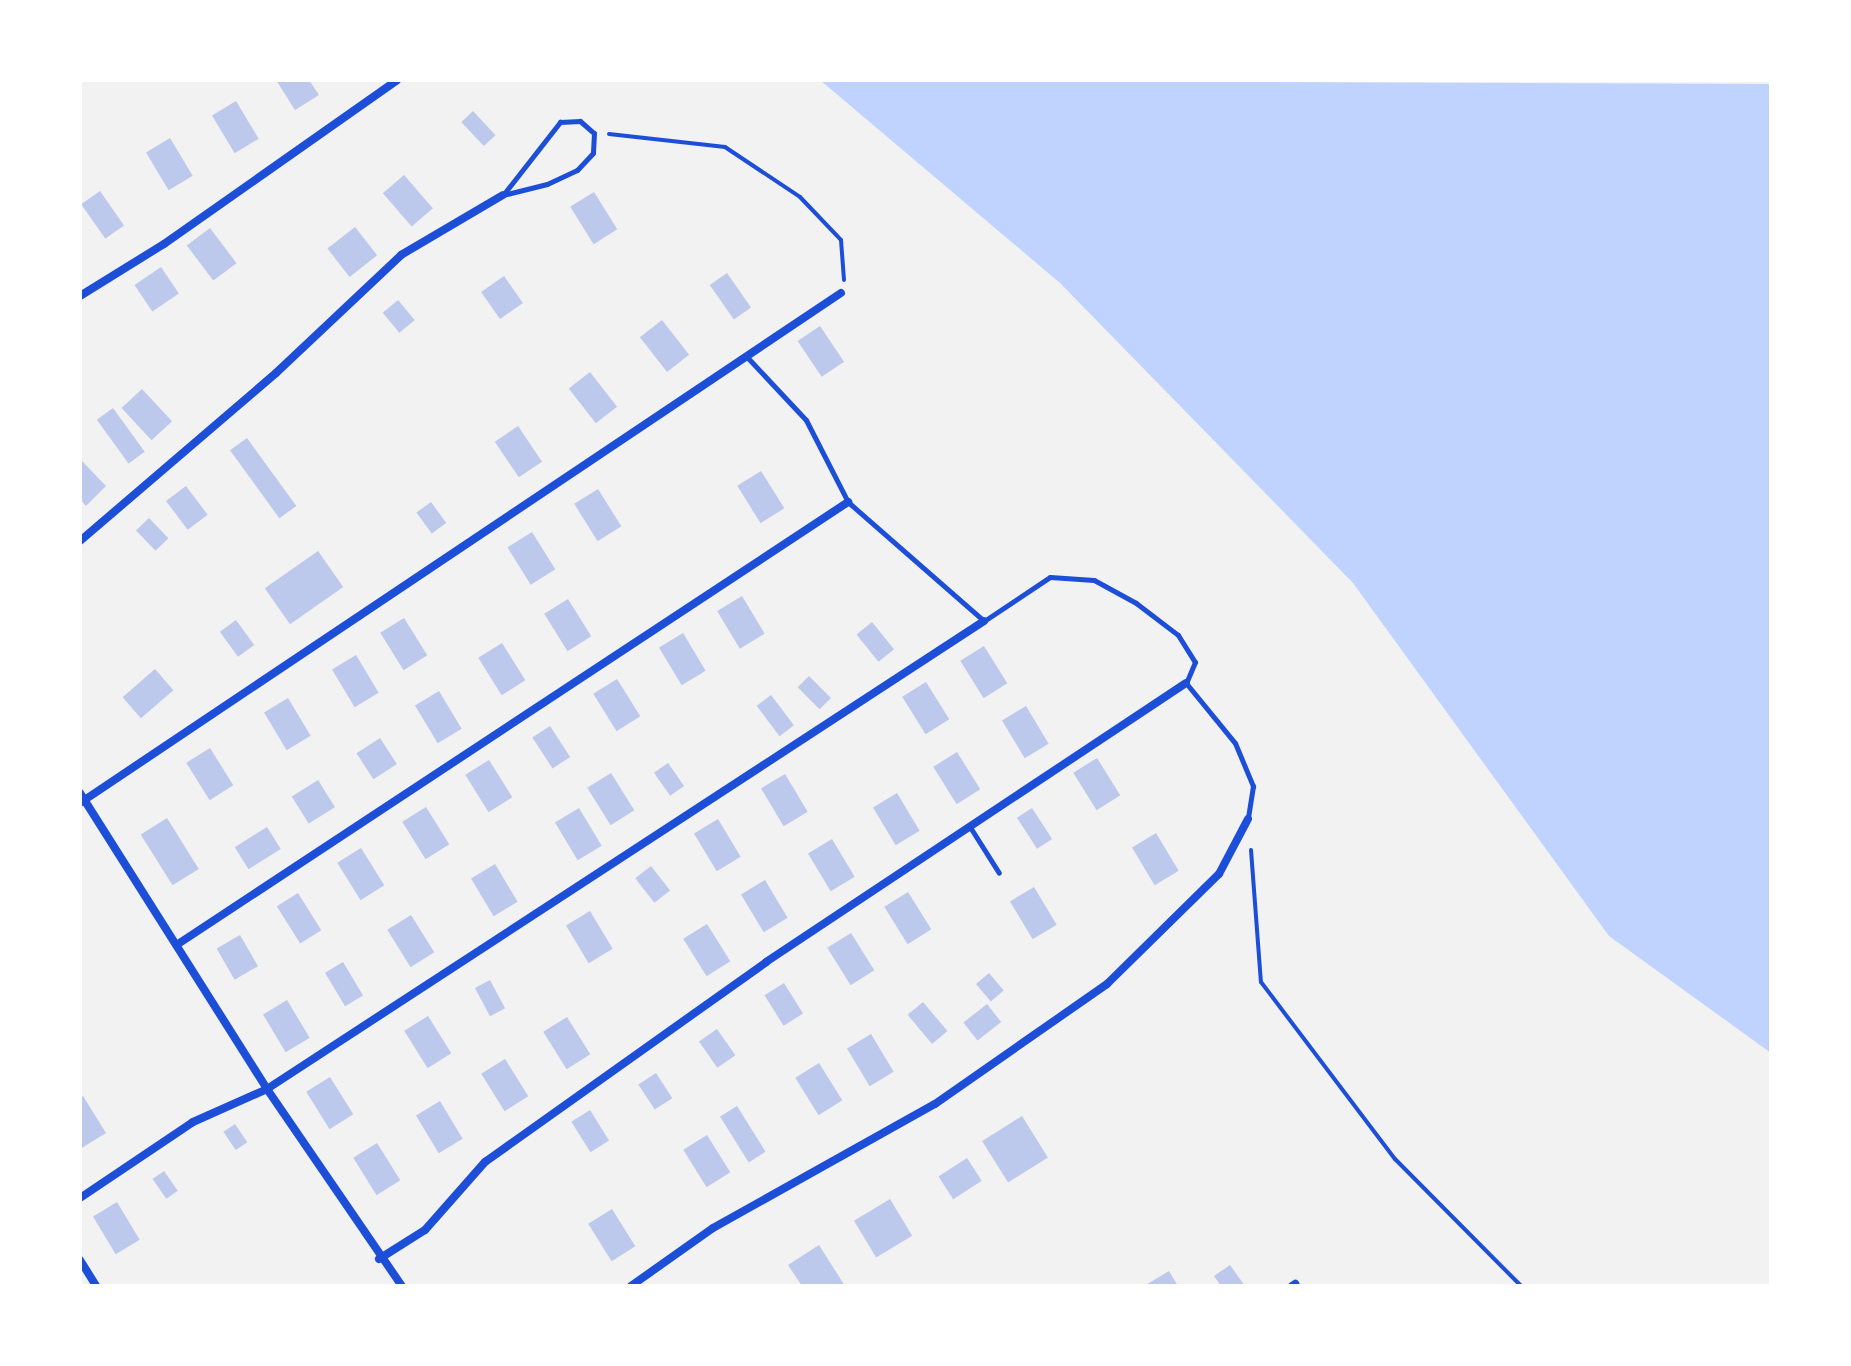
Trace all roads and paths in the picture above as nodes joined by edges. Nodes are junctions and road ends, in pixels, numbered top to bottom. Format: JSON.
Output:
{"nodes":[{"id":1,"x":397,"y":80,"type":"edge"},
{"id":2,"x":594,"y":133,"type":"junction"},
{"id":3,"x":503,"y":195,"type":"junction"},
{"id":4,"x":841,"y":293,"type":"joint"},
{"id":5,"x":80,"y":296,"type":"edge"},
{"id":6,"x":747,"y":357,"type":"junction"},
{"id":7,"x":848,"y":502,"type":"junction"},
{"id":8,"x":80,"y":541,"type":"edge"},
{"id":9,"x":984,"y":621,"type":"junction"},
{"id":10,"x":1186,"y":683,"type":"junction"},
{"id":11,"x":82,"y":799,"type":"edge"},
{"id":12,"x":1248,"y":819,"type":"junction"},
{"id":13,"x":970,"y":827,"type":"junction"},
{"id":14,"x":999,"y":873,"type":"dead end"},
{"id":15,"x":178,"y":944,"type":"junction"},
{"id":16,"x":267,"y":1089,"type":"junction"},
{"id":17,"x":80,"y":1198,"type":"edge"},
{"id":18,"x":379,"y":1259,"type":"junction"},
{"id":19,"x":80,"y":1260,"type":"edge"},
{"id":20,"x":96,"y":1286,"type":"edge"},
{"id":21,"x":402,"y":1286,"type":"edge"},
{"id":22,"x":631,"y":1286,"type":"edge"},
{"id":23,"x":1521,"y":1286,"type":"edge"}],
"edges":[{"from":1,"to":5,"type":"street"},
{"from":2,"to":3,"type":"lane"},
{"from":2,"to":3,"type":"lane"},
{"from":2,"to":4,"type":"path"},
{"from":3,"to":8,"type":"street"},
{"from":4,"to":6,"type":"street"},
{"from":6,"to":7,"type":"lane"},
{"from":6,"to":11,"type":"street"},
{"from":7,"to":9,"type":"lane"},
{"from":7,"to":15,"type":"street"},
{"from":9,"to":10,"type":"lane"},
{"from":9,"to":16,"type":"street"},
{"from":10,"to":12,"type":"lane"},
{"from":10,"to":13,"type":"street"},
{"from":11,"to":15,"type":"street"},
{"from":12,"to":22,"type":"street"},
{"from":12,"to":23,"type":"path"},
{"from":13,"to":14,"type":"lane"},
{"from":13,"to":18,"type":"street"},
{"from":15,"to":16,"type":"street"},
{"from":16,"to":17,"type":"street"},
{"from":16,"to":18,"type":"street"},
{"from":18,"to":21,"type":"street"},
{"from":19,"to":20,"type":"street"}]}
